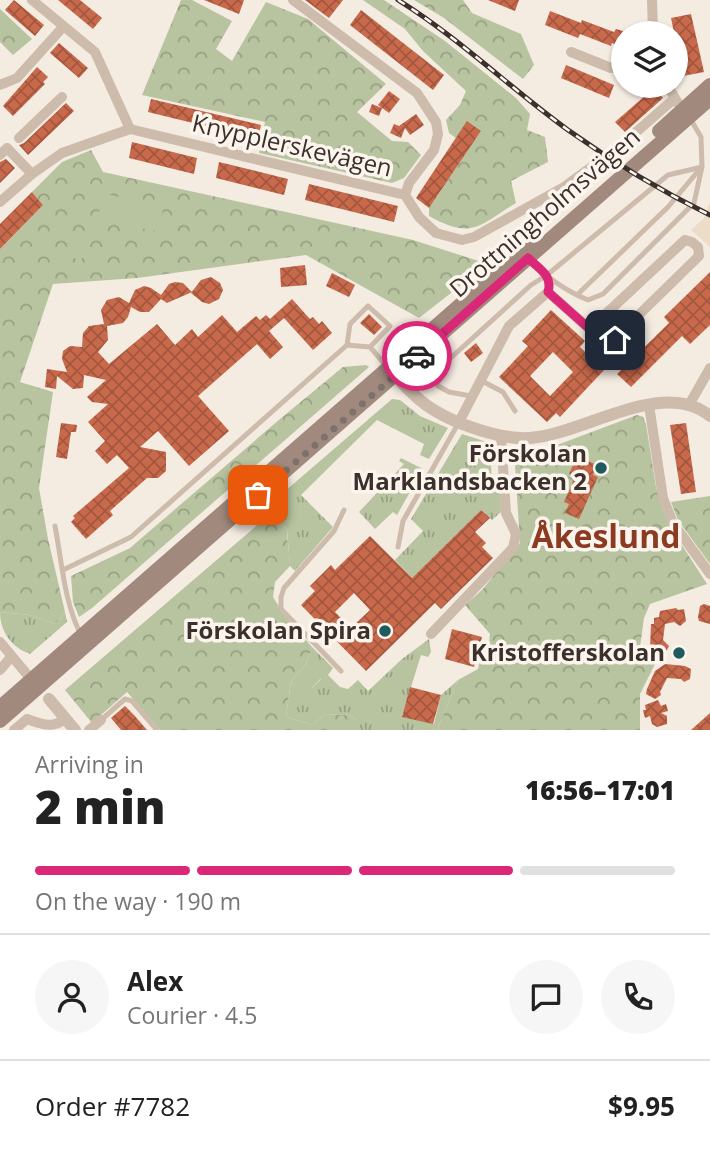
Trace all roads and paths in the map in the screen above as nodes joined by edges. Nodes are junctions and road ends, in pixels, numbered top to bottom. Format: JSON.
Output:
{"nodes":[{"id":1,"x":32,"y":0,"type":"edge"},
{"id":2,"x":293,"y":0,"type":"edge"},
{"id":3,"x":652,"y":0,"type":"edge"},
{"id":4,"x":653,"y":21,"type":"edge"},
{"id":5,"x":63,"y":27,"type":"junction"},
{"id":6,"x":571,"y":52,"type":"dead end"},
{"id":7,"x":611,"y":68,"type":"edge"},
{"id":8,"x":0,"y":85,"type":"edge"},
{"id":9,"x":710,"y":85,"type":"edge"},
{"id":10,"x":62,"y":97,"type":"dead end"},
{"id":11,"x":675,"y":98,"type":"edge"},
{"id":12,"x":710,"y":99,"type":"edge"},
{"id":13,"x":682,"y":109,"type":"junction"},
{"id":14,"x":130,"y":129,"type":"junction"},
{"id":15,"x":19,"y":138,"type":"dead end"},
{"id":16,"x":0,"y":155,"type":"edge"},
{"id":17,"x":702,"y":167,"type":"junction"},
{"id":18,"x":32,"y":174,"type":"junction"},
{"id":19,"x":405,"y":195,"type":"junction"},
{"id":20,"x":0,"y":202,"type":"edge"},
{"id":21,"x":524,"y":255,"type":"junction"},
{"id":22,"x":547,"y":275,"type":"junction"},
{"id":23,"x":548,"y":292,"type":"junction"},
{"id":24,"x":577,"y":295,"type":"junction"},
{"id":25,"x":585,"y":325,"type":"junction"},
{"id":26,"x":347,"y":345,"type":"junction"},
{"id":27,"x":370,"y":347,"type":"junction"},
{"id":28,"x":710,"y":368,"type":"edge"},
{"id":29,"x":391,"y":372,"type":"junction"},
{"id":30,"x":480,"y":380,"type":"junction"},
{"id":31,"x":471,"y":396,"type":"junction"},
{"id":32,"x":649,"y":405,"type":"junction"},
{"id":33,"x":689,"y":405,"type":"junction"},
{"id":34,"x":515,"y":411,"type":"dead end"},
{"id":35,"x":710,"y":416,"type":"edge"},
{"id":36,"x":459,"y":422,"type":"junction"},
{"id":37,"x":501,"y":436,"type":"junction"},
{"id":38,"x":344,"y":510,"type":"dead end"},
{"id":39,"x":55,"y":526,"type":"dead end"},
{"id":40,"x":398,"y":547,"type":"dead end"},
{"id":41,"x":63,"y":570,"type":"junction"},
{"id":42,"x":710,"y":574,"type":"edge"},
{"id":43,"x":431,"y":634,"type":"dead end"},
{"id":44,"x":81,"y":635,"type":"junction"},
{"id":45,"x":0,"y":642,"type":"edge"},
{"id":46,"x":11,"y":657,"type":"junction"},
{"id":47,"x":0,"y":670,"type":"edge"},
{"id":48,"x":341,"y":671,"type":"dead end"},
{"id":49,"x":39,"y":689,"type":"junction"},
{"id":50,"x":0,"y":707,"type":"edge"},
{"id":51,"x":65,"y":719,"type":"junction"},
{"id":52,"x":101,"y":720,"type":"joint"},
{"id":53,"x":0,"y":721,"type":"edge"},
{"id":54,"x":14,"y":730,"type":"edge"},
{"id":55,"x":75,"y":730,"type":"edge"},
{"id":56,"x":89,"y":730,"type":"edge"},
{"id":57,"x":157,"y":730,"type":"edge"}],
"edges":[{"from":1,"to":5,"type":"street"},
{"from":2,"to":19,"type":"street"},
{"from":3,"to":4,"type":"street"},
{"from":5,"to":8,"type":"street"},
{"from":5,"to":14,"type":"street"},
{"from":6,"to":7,"type":"street"},
{"from":9,"to":13,"type":"main road","name":"Drottningholmsvägen"},
{"from":10,"to":15,"type":"street"},
{"from":11,"to":13,"type":"street"},
{"from":12,"to":13,"type":"main road","name":"Drottningholmsvägen"},
{"from":13,"to":17,"type":"lane"},
{"from":13,"to":19,"type":"street","name":"Knypplerskevägen"},
{"from":13,"to":21,"type":"main road","name":"Drottningholmsvägen"},
{"from":14,"to":18,"type":"street"},
{"from":14,"to":19,"type":"street","name":"Knypplerskevägen"},
{"from":16,"to":18,"type":"street"},
{"from":17,"to":22,"type":"lane"},
{"from":17,"to":24,"type":"lane"},
{"from":17,"to":24,"type":"lane"},
{"from":18,"to":20,"type":"street"},
{"from":21,"to":22,"type":"lane"},
{"from":21,"to":29,"type":"main road","name":"Drottningholmsvägen"},
{"from":22,"to":23,"type":"lane"},
{"from":22,"to":24,"type":"lane"},
{"from":22,"to":31,"type":"lane"},
{"from":23,"to":25,"type":"street"},
{"from":23,"to":30,"type":"street"},
{"from":25,"to":25,"type":"street"},
{"from":26,"to":27,"type":"lane"},
{"from":26,"to":27,"type":"lane"},
{"from":26,"to":41,"type":"lane"},
{"from":27,"to":29,"type":"lane"},
{"from":28,"to":33,"type":"street"},
{"from":29,"to":36,"type":"street"},
{"from":29,"to":44,"type":"main road","name":"Drottningholmsvägen"},
{"from":29,"to":49,"type":"main road","name":"Drottningholmsvägen"},
{"from":30,"to":31,"type":"street"},
{"from":30,"to":34,"type":"lane"},
{"from":31,"to":36,"type":"street"},
{"from":32,"to":33,"type":"street"},
{"from":32,"to":37,"type":"street"},
{"from":32,"to":42,"type":"street"},
{"from":33,"to":35,"type":"street"},
{"from":36,"to":37,"type":"street"},
{"from":36,"to":40,"type":"lane"},
{"from":37,"to":43,"type":"street"},
{"from":38,"to":48,"type":"lane"},
{"from":39,"to":41,"type":"lane"},
{"from":41,"to":44,"type":"lane"},
{"from":44,"to":49,"type":"main road","name":"Drottningholmsvägen"},
{"from":45,"to":46,"type":"street"},
{"from":46,"to":47,"type":"street"},
{"from":46,"to":49,"type":"street"},
{"from":49,"to":50,"type":"main road","name":"Drottningholmsvägen"},
{"from":49,"to":51,"type":"street"},
{"from":49,"to":53,"type":"main road","name":"Drottningholmsvägen"},
{"from":51,"to":54,"type":"street"},
{"from":51,"to":55,"type":"street"},
{"from":52,"to":56,"type":"street"},
{"from":52,"to":57,"type":"lane"}]}
